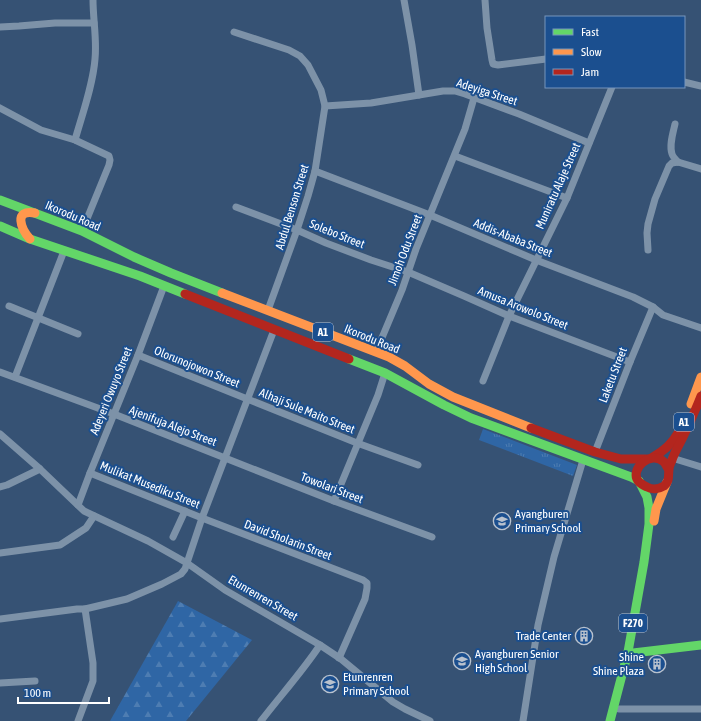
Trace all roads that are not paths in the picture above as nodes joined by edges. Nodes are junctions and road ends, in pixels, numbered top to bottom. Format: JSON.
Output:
{"nodes":[{"id":1,"x":93,"y":0,"type":"edge"},
{"id":2,"x":404,"y":0,"type":"edge"},
{"id":3,"x":485,"y":0,"type":"edge"},
{"id":4,"x":94,"y":22,"type":"junction"},
{"id":5,"x":0,"y":27,"type":"edge"},
{"id":6,"x":234,"y":32,"type":"dead end"},
{"id":7,"x":545,"y":59,"type":"edge"},
{"id":8,"x":685,"y":82,"type":"edge"},
{"id":9,"x":701,"y":86,"type":"edge"},
{"id":10,"x":612,"y":88,"type":"edge"},
{"id":11,"x":419,"y":95,"type":"junction"},
{"id":12,"x":474,"y":98,"type":"junction"},
{"id":13,"x":325,"y":106,"type":"junction"},
{"id":14,"x":0,"y":108,"type":"edge"},
{"id":15,"x":675,"y":124,"type":"dead end"},
{"id":16,"x":75,"y":140,"type":"junction"},
{"id":17,"x":589,"y":142,"type":"junction"},
{"id":18,"x":455,"y":156,"type":"junction"},
{"id":19,"x":678,"y":162,"type":"junction"},
{"id":20,"x":701,"y":169,"type":"edge"},
{"id":21,"x":315,"y":171,"type":"junction"},
{"id":22,"x":567,"y":198,"type":"junction"},
{"id":23,"x":0,"y":200,"type":"edge"},
{"id":24,"x":236,"y":207,"type":"dead end"},
{"id":25,"x":35,"y":213,"type":"junction"},
{"id":26,"x":430,"y":215,"type":"junction"},
{"id":27,"x":0,"y":226,"type":"edge"},
{"id":28,"x":297,"y":230,"type":"junction"},
{"id":29,"x":82,"y":232,"type":"junction"},
{"id":30,"x":30,"y":239,"type":"junction"},
{"id":31,"x":648,"y":250,"type":"dead end"},
{"id":32,"x":64,"y":251,"type":"junction"},
{"id":33,"x":536,"y":260,"type":"junction"},
{"id":34,"x":408,"y":272,"type":"junction"},
{"id":35,"x":164,"y":286,"type":"junction"},
{"id":36,"x":9,"y":306,"type":"dead end"},
{"id":37,"x":653,"y":307,"type":"junction"},
{"id":38,"x":268,"y":310,"type":"junction"},
{"id":39,"x":508,"y":316,"type":"junction"},
{"id":40,"x":38,"y":318,"type":"junction"},
{"id":41,"x":701,"y":328,"type":"edge"},
{"id":42,"x":274,"y":330,"type":"junction"},
{"id":43,"x":78,"y":334,"type":"dead end"},
{"id":44,"x":376,"y":352,"type":"junction"},
{"id":45,"x":138,"y":354,"type":"junction"},
{"id":46,"x":630,"y":362,"type":"junction"},
{"id":47,"x":0,"y":372,"type":"edge"},
{"id":48,"x":385,"y":373,"type":"junction"},
{"id":49,"x":15,"y":377,"type":"junction"},
{"id":50,"x":701,"y":377,"type":"edge"},
{"id":51,"x":483,"y":381,"type":"dead end"},
{"id":52,"x":701,"y":396,"type":"edge"},
{"id":53,"x":248,"y":399,"type":"junction"},
{"id":54,"x":114,"y":414,"type":"junction"},
{"id":55,"x":0,"y":434,"type":"edge"},
{"id":56,"x":358,"y":443,"type":"junction"},
{"id":57,"x":595,"y":452,"type":"junction"},
{"id":58,"x":225,"y":458,"type":"junction"},
{"id":59,"x":649,"y":458,"type":"junction"},
{"id":60,"x":672,"y":458,"type":"junction"},
{"id":61,"x":584,"y":460,"type":"junction"},
{"id":62,"x":418,"y":465,"type":"dead end"},
{"id":63,"x":701,"y":467,"type":"edge"},
{"id":64,"x":40,"y":469,"type":"junction"},
{"id":65,"x":669,"y":470,"type":"junction"},
{"id":66,"x":90,"y":473,"type":"junction"},
{"id":67,"x":639,"y":482,"type":"junction"},
{"id":68,"x":667,"y":482,"type":"junction"},
{"id":69,"x":0,"y":487,"type":"edge"},
{"id":70,"x":334,"y":502,"type":"junction"},
{"id":71,"x":78,"y":505,"type":"junction"},
{"id":72,"x":185,"y":511,"type":"junction"},
{"id":73,"x":94,"y":516,"type":"junction"},
{"id":74,"x":202,"y":518,"type":"junction"},
{"id":75,"x":651,"y":524,"type":"junction"},
{"id":76,"x":173,"y":537,"type":"dead end"},
{"id":77,"x":432,"y":537,"type":"dead end"},
{"id":78,"x":0,"y":553,"type":"edge"},
{"id":79,"x":187,"y":563,"type":"junction"},
{"id":80,"x":85,"y":609,"type":"junction"},
{"id":81,"x":0,"y":619,"type":"edge"},
{"id":82,"x":320,"y":645,"type":"junction"},
{"id":83,"x":701,"y":645,"type":"edge"},
{"id":84,"x":633,"y":653,"type":"junction"},
{"id":85,"x":339,"y":658,"type":"junction"},
{"id":86,"x":36,"y":682,"type":"dead end"},
{"id":87,"x":0,"y":683,"type":"edge"},
{"id":88,"x":619,"y":709,"type":"junction"},
{"id":89,"x":701,"y":709,"type":"edge"},
{"id":90,"x":78,"y":721,"type":"edge"},
{"id":91,"x":261,"y":721,"type":"edge"},
{"id":92,"x":430,"y":721,"type":"edge"},
{"id":93,"x":523,"y":721,"type":"edge"},
{"id":94,"x":610,"y":721,"type":"edge"},
{"id":95,"x":616,"y":721,"type":"edge"}],
"edges":[{"from":1,"to":4,"type":"street"},
{"from":2,"to":11,"type":"street"},
{"from":3,"to":7,"type":"street"},
{"from":4,"to":5,"type":"street"},
{"from":4,"to":16,"type":"street"},
{"from":6,"to":13,"type":"street"},
{"from":8,"to":9,"type":"street"},
{"from":10,"to":17,"type":"street","name":"Muniratu Alaje Street"},
{"from":11,"to":12,"type":"street","name":"Adeyiga Street"},
{"from":11,"to":13,"type":"street","name":"Adeyiga Street"},
{"from":12,"to":17,"type":"street","name":"Adeyiga Street"},
{"from":12,"to":18,"type":"street","name":"Jimoh Odu Street"},
{"from":13,"to":21,"type":"street","name":"Abdul Benson Street"},
{"from":14,"to":16,"type":"street"},
{"from":15,"to":19,"type":"street"},
{"from":16,"to":29,"type":"street"},
{"from":17,"to":22,"type":"street","name":"Muniratu Alaje Street"},
{"from":18,"to":22,"type":"street"},
{"from":18,"to":26,"type":"street","name":"Jimoh Odu Street"},
{"from":19,"to":20,"type":"street"},
{"from":19,"to":31,"type":"street"},
{"from":21,"to":26,"type":"street","name":"Addis-Ababa Street"},
{"from":21,"to":28,"type":"street","name":"Abdul Benson Street"},
{"from":22,"to":33,"type":"street","name":"Muniratu Alaje Street"},
{"from":23,"to":25,"type":"main road","name":"Ikorodu Road","number":"A1"},
{"from":24,"to":28,"type":"street","name":"Solebo Street"},
{"from":25,"to":29,"type":"main road","name":"Ikorodu Road","number":"A1"},
{"from":25,"to":30,"type":"main road"},
{"from":26,"to":33,"type":"street","name":"Addis-Ababa Street"},
{"from":26,"to":34,"type":"street","name":"Jimoh Odu Street"},
{"from":27,"to":30,"type":"main road","number":"A1"},
{"from":28,"to":34,"type":"street","name":"Solebo Street"},
{"from":28,"to":38,"type":"street","name":"Abdul Benson Street"},
{"from":29,"to":38,"type":"main road","name":"Ikorodu Road","number":"A1"},
{"from":30,"to":32,"type":"main road","number":"A1"},
{"from":32,"to":35,"type":"main road","number":"A1"},
{"from":32,"to":40,"type":"street"},
{"from":33,"to":37,"type":"street","name":"Addis-Ababa Street"},
{"from":33,"to":39,"type":"street","name":"Muniratu Alaje Street"},
{"from":34,"to":39,"type":"street","name":"Amusa Arowolo Street"},
{"from":34,"to":44,"type":"street","name":"Jimoh Odu Street"},
{"from":35,"to":42,"type":"main road","number":"A1"},
{"from":35,"to":45,"type":"street","name":"Adeyeri Owuyo Street"},
{"from":36,"to":40,"type":"street"},
{"from":37,"to":41,"type":"street","name":"Addis-Ababa Street"},
{"from":37,"to":46,"type":"street","name":"Laketu Street"},
{"from":38,"to":44,"type":"main road","name":"Ikorodu Road","number":"A1"},
{"from":39,"to":46,"type":"street","name":"Amusa Arowolo Street"},
{"from":39,"to":51,"type":"street","name":"Muniratu Alaje Street"},
{"from":40,"to":43,"type":"street"},
{"from":40,"to":49,"type":"street"},
{"from":42,"to":48,"type":"main road","number":"A1"},
{"from":42,"to":53,"type":"street"},
{"from":44,"to":57,"type":"main road","name":"Ikorodu Road","number":"A1"},
{"from":45,"to":53,"type":"street","name":"Olorunojowon Street"},
{"from":45,"to":54,"type":"street","name":"Adeyeri Owuyo Street"},
{"from":46,"to":57,"type":"street","name":"Laketu Street"},
{"from":47,"to":49,"type":"street","name":"Ajenifuja Alejo Street"},
{"from":48,"to":56,"type":"street"},
{"from":48,"to":61,"type":"main road","number":"A1"},
{"from":49,"to":54,"type":"street","name":"Ajenifuja Alejo Street"},
{"from":50,"to":59,"type":"main road","number":"A1"},
{"from":52,"to":60,"type":"main road","number":"A1"},
{"from":53,"to":56,"type":"street","name":"Alhaji Sule Maito Street"},
{"from":53,"to":58,"type":"street"},
{"from":54,"to":58,"type":"street","name":"Ajenifuja Alejo Street"},
{"from":54,"to":66,"type":"street","name":"Adeyeri Owuyo Street"},
{"from":55,"to":64,"type":"street","name":"Etunrenren Street"},
{"from":56,"to":62,"type":"street","name":"Alhaji Sule Maito Street"},
{"from":56,"to":70,"type":"street"},
{"from":57,"to":59,"type":"main road","name":"Ikorodu Road","number":"A1"},
{"from":58,"to":70,"type":"street","name":"Towolari Street"},
{"from":58,"to":74,"type":"street"},
{"from":59,"to":65,"type":"main road"},
{"from":59,"to":67,"type":"main road"},
{"from":60,"to":63,"type":"street"},
{"from":60,"to":65,"type":"main road","number":"A1"},
{"from":61,"to":67,"type":"main road","number":"A1"},
{"from":61,"to":93,"type":"street"},
{"from":64,"to":69,"type":"street"},
{"from":64,"to":71,"type":"street","name":"Etunrenren Street"},
{"from":65,"to":68,"type":"main road"},
{"from":66,"to":71,"type":"street","name":"Adeyeri Owuyo Street"},
{"from":66,"to":72,"type":"street","name":"Mulikat Musediku Street"},
{"from":67,"to":68,"type":"main road"},
{"from":67,"to":75,"type":"main road","number":"F270"},
{"from":68,"to":75,"type":"main road","number":"F270"},
{"from":70,"to":77,"type":"street","name":"Towolari Street"},
{"from":71,"to":73,"type":"street","name":"Etunrenren Street"},
{"from":72,"to":74,"type":"street","name":"Mulikat Musediku Street"},
{"from":72,"to":76,"type":"street"},
{"from":73,"to":78,"type":"street"},
{"from":73,"to":79,"type":"street","name":"Etunrenren Street"},
{"from":74,"to":79,"type":"street"},
{"from":74,"to":85,"type":"street","name":"David Sholarin Street"},
{"from":75,"to":84,"type":"main road","number":"F270"},
{"from":75,"to":94,"type":"main road","number":"F270"},
{"from":79,"to":80,"type":"street"},
{"from":79,"to":82,"type":"street","name":"Etunrenren Street"},
{"from":80,"to":81,"type":"street"},
{"from":80,"to":90,"type":"street"},
{"from":82,"to":85,"type":"street","name":"Etunrenren Street"},
{"from":82,"to":91,"type":"street"},
{"from":83,"to":84,"type":"main road"},
{"from":84,"to":88,"type":"main road","number":"F270"},
{"from":85,"to":92,"type":"street","name":"Etunrenren Street"},
{"from":86,"to":87,"type":"street"},
{"from":88,"to":89,"type":"street"},
{"from":88,"to":95,"type":"main road","number":"F270"}]}
